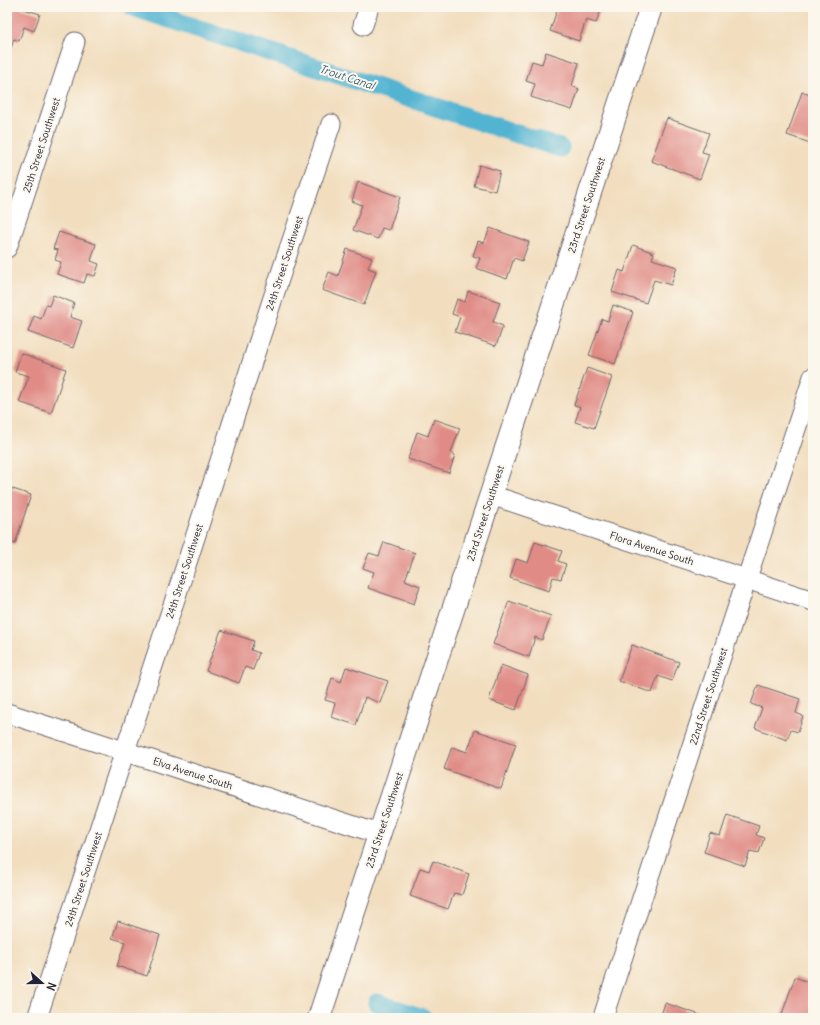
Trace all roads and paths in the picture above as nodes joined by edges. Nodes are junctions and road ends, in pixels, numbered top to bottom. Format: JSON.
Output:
{"nodes":[{"id":1,"x":651,"y":7,"type":"edge"},
{"id":2,"x":74,"y":42,"type":"dead end"},
{"id":3,"x":331,"y":124,"type":"dead end"},
{"id":4,"x":7,"y":248,"type":"edge"},
{"id":5,"x":813,"y":377,"type":"edge"},
{"id":6,"x":491,"y":495,"type":"junction"},
{"id":7,"x":747,"y":579,"type":"junction"},
{"id":8,"x":813,"y":600,"type":"edge"},
{"id":9,"x":7,"y":712,"type":"edge"},
{"id":10,"x":125,"y":751,"type":"junction"},
{"id":11,"x":379,"y":834,"type":"junction"},
{"id":12,"x":604,"y":1014,"type":"dead end"},
{"id":13,"x":37,"y":1018,"type":"edge"},
{"id":14,"x":319,"y":1018,"type":"edge"}],
"edges":[{"from":1,"to":6,"type":"street","name":"23rd Street Southwest"},
{"from":2,"to":4,"type":"street","name":"25th Street Southwest"},
{"from":3,"to":10,"type":"street","name":"24th Street Southwest"},
{"from":5,"to":7,"type":"street","name":"22nd Street Southwest"},
{"from":6,"to":7,"type":"street","name":"Flora Avenue South"},
{"from":6,"to":11,"type":"street","name":"23rd Street Southwest"},
{"from":7,"to":8,"type":"street","name":"Flora Avenue South"},
{"from":7,"to":12,"type":"street","name":"22nd Street Southwest"},
{"from":9,"to":10,"type":"street","name":"Elva Avenue South"},
{"from":10,"to":11,"type":"street","name":"Elva Avenue South"},
{"from":10,"to":13,"type":"street","name":"24th Street Southwest"},
{"from":11,"to":14,"type":"street","name":"23rd Street Southwest"}]}
